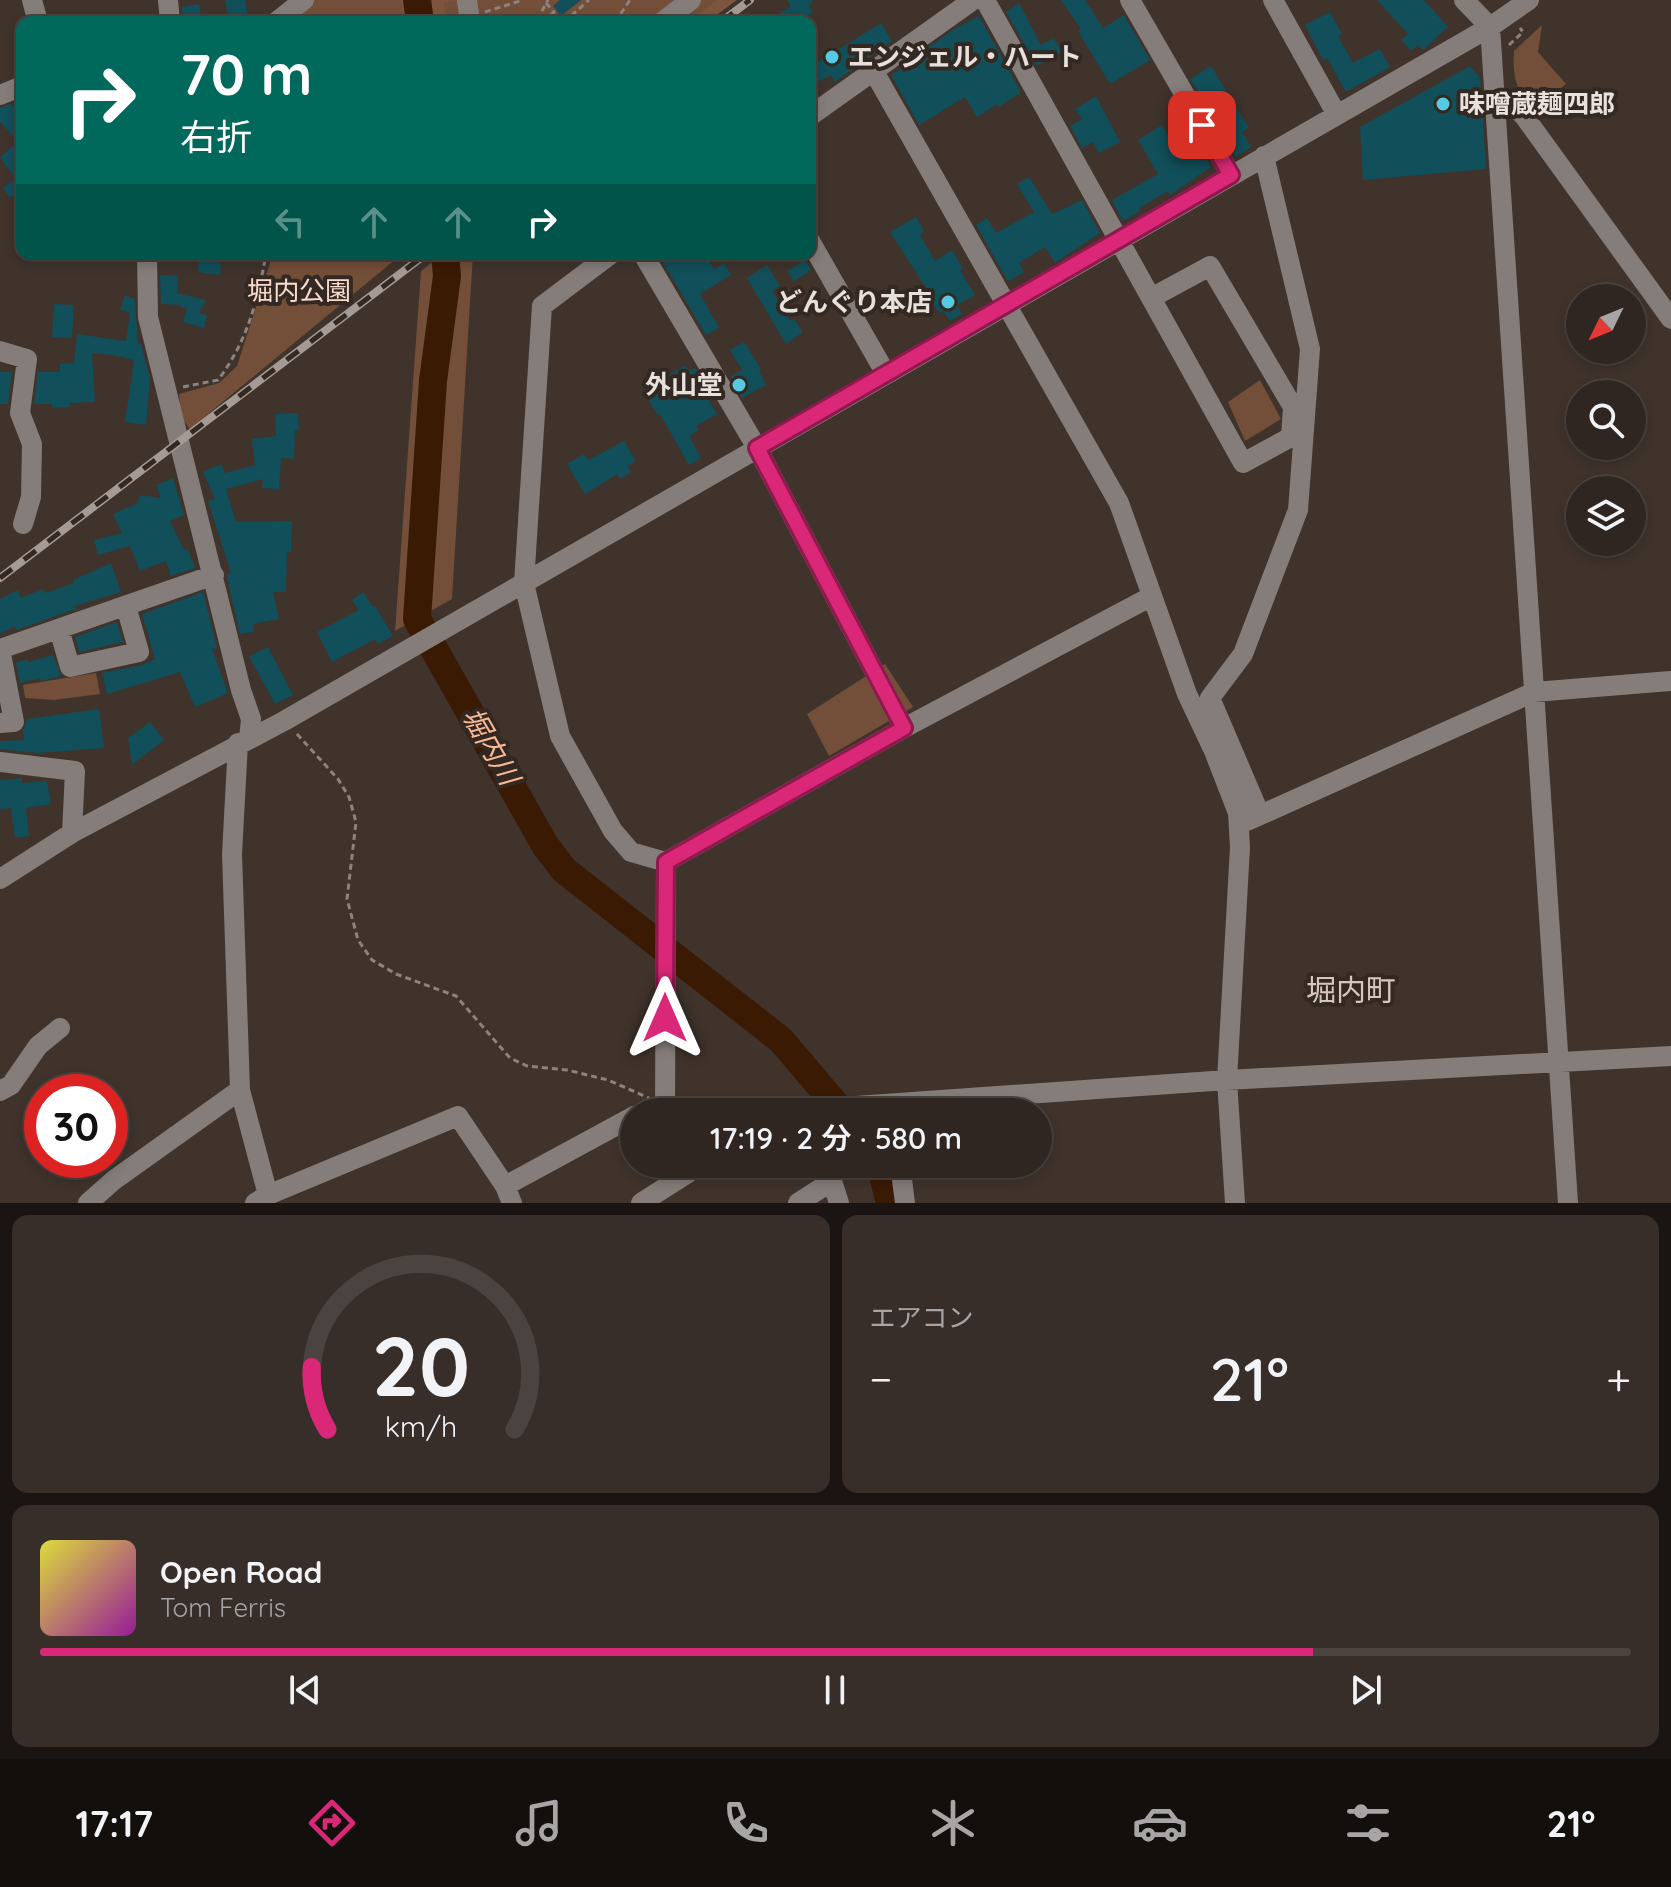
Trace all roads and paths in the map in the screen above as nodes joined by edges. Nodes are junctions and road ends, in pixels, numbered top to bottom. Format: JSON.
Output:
{"nodes":[{"id":1,"x":304,"y":0,"type":"edge"},
{"id":2,"x":523,"y":0,"type":"edge"},
{"id":3,"x":589,"y":0,"type":"edge"},
{"id":4,"x":624,"y":0,"type":"edge"},
{"id":5,"x":630,"y":0,"type":"edge"},
{"id":6,"x":691,"y":0,"type":"edge"},
{"id":7,"x":973,"y":0,"type":"edge"},
{"id":8,"x":985,"y":0,"type":"edge"},
{"id":9,"x":1130,"y":0,"type":"edge"},
{"id":10,"x":1273,"y":0,"type":"edge"},
{"id":11,"x":1464,"y":0,"type":"edge"},
{"id":12,"x":1529,"y":0,"type":"edge"},
{"id":13,"x":625,"y":8,"type":"junction"},
{"id":14,"x":469,"y":13,"type":"edge"},
{"id":15,"x":284,"y":16,"type":"edge"},
{"id":16,"x":571,"y":16,"type":"edge"},
{"id":17,"x":619,"y":16,"type":"edge"},
{"id":18,"x":670,"y":16,"type":"edge"},
{"id":19,"x":1515,"y":21,"type":"dead end"},
{"id":20,"x":1490,"y":27,"type":"junction"},
{"id":21,"x":1508,"y":53,"type":"dead end"},
{"id":22,"x":873,"y":70,"type":"junction"},
{"id":23,"x":1495,"y":106,"type":"junction"},
{"id":24,"x":816,"y":112,"type":"edge"},
{"id":25,"x":1337,"y":115,"type":"junction"},
{"id":26,"x":1264,"y":156,"type":"junction"},
{"id":27,"x":1231,"y":175,"type":"junction"},
{"id":28,"x":1120,"y":241,"type":"junction"},
{"id":29,"x":816,"y":252,"type":"edge"},
{"id":30,"x":147,"y":260,"type":"edge"},
{"id":31,"x":265,"y":260,"type":"edge"},
{"id":32,"x":603,"y":260,"type":"edge"},
{"id":33,"x":647,"y":260,"type":"edge"},
{"id":34,"x":1151,"y":298,"type":"junction"},
{"id":35,"x":1008,"y":305,"type":"junction"},
{"id":36,"x":1671,"y":319,"type":"edge"},
{"id":37,"x":0,"y":351,"type":"edge"},
{"id":38,"x":886,"y":374,"type":"junction"},
{"id":39,"x":168,"y":391,"type":"junction"},
{"id":40,"x":757,"y":448,"type":"junction"},
{"id":41,"x":23,"y":524,"type":"dead end"},
{"id":42,"x":214,"y":575,"type":"junction"},
{"id":43,"x":524,"y":583,"type":"junction"},
{"id":44,"x":1152,"y":596,"type":"junction"},
{"id":45,"x":126,"y":606,"type":"junction"},
{"id":46,"x":59,"y":629,"type":"junction"},
{"id":47,"x":1671,"y":681,"type":"edge"},
{"id":48,"x":1534,"y":692,"type":"junction"},
{"id":49,"x":284,"y":721,"type":"junction"},
{"id":50,"x":0,"y":723,"type":"edge"},
{"id":51,"x":904,"y":728,"type":"junction"},
{"id":52,"x":244,"y":741,"type":"junction"},
{"id":53,"x":0,"y":762,"type":"edge"},
{"id":54,"x":1260,"y":815,"type":"junction"},
{"id":55,"x":1240,"y":824,"type":"junction"},
{"id":56,"x":72,"y":833,"type":"junction"},
{"id":57,"x":666,"y":862,"type":"junction"},
{"id":58,"x":0,"y":879,"type":"edge"},
{"id":59,"x":60,"y":1028,"type":"dead end"},
{"id":60,"x":1671,"y":1056,"type":"edge"},
{"id":61,"x":1559,"y":1061,"type":"junction"},
{"id":62,"x":1227,"y":1080,"type":"junction"},
{"id":63,"x":240,"y":1090,"type":"junction"},
{"id":64,"x":0,"y":1091,"type":"edge"},
{"id":65,"x":648,"y":1098,"type":"edge"},
{"id":66,"x":665,"y":1098,"type":"edge"},
{"id":67,"x":970,"y":1098,"type":"edge"},
{"id":68,"x":620,"y":1125,"type":"edge"},
{"id":69,"x":680,"y":1178,"type":"edge"},
{"id":70,"x":830,"y":1178,"type":"edge"},
{"id":71,"x":902,"y":1178,"type":"edge"},
{"id":72,"x":832,"y":1181,"type":"junction"},
{"id":73,"x":509,"y":1194,"type":"edge"},
{"id":74,"x":261,"y":1199,"type":"edge"},
{"id":75,"x":88,"y":1203,"type":"edge"},
{"id":76,"x":641,"y":1203,"type":"edge"},
{"id":77,"x":798,"y":1203,"type":"edge"},
{"id":78,"x":839,"y":1203,"type":"edge"},
{"id":79,"x":905,"y":1203,"type":"edge"},
{"id":80,"x":1235,"y":1203,"type":"edge"},
{"id":81,"x":1568,"y":1203,"type":"edge"}],
"edges":[{"from":1,"to":15,"type":"street"},
{"from":2,"to":14,"type":"path"},
{"from":3,"to":16,"type":"path"},
{"from":4,"to":13,"type":"path"},
{"from":5,"to":13,"type":"path"},
{"from":6,"to":18,"type":"street"},
{"from":7,"to":22,"type":"street"},
{"from":8,"to":28,"type":"street"},
{"from":9,"to":27,"type":"street"},
{"from":10,"to":25,"type":"street"},
{"from":11,"to":20,"type":"street"},
{"from":12,"to":20,"type":"street"},
{"from":13,"to":17,"type":"path"},
{"from":19,"to":21,"type":"path"},
{"from":20,"to":23,"type":"street"},
{"from":20,"to":25,"type":"street"},
{"from":22,"to":24,"type":"street"},
{"from":22,"to":35,"type":"street"},
{"from":23,"to":36,"type":"street"},
{"from":23,"to":48,"type":"street"},
{"from":25,"to":26,"type":"street"},
{"from":26,"to":27,"type":"street"},
{"from":26,"to":54,"type":"street"},
{"from":27,"to":28,"type":"street"},
{"from":28,"to":34,"type":"street"},
{"from":28,"to":35,"type":"street"},
{"from":29,"to":38,"type":"street"},
{"from":30,"to":39,"type":"street"},
{"from":31,"to":39,"type":"path"},
{"from":32,"to":43,"type":"street"},
{"from":33,"to":40,"type":"street"},
{"from":34,"to":34,"type":"street"},
{"from":35,"to":38,"type":"street"},
{"from":35,"to":44,"type":"street"},
{"from":37,"to":41,"type":"street"},
{"from":38,"to":40,"type":"street"},
{"from":39,"to":42,"type":"street"},
{"from":40,"to":43,"type":"street"},
{"from":40,"to":51,"type":"street"},
{"from":42,"to":45,"type":"street"},
{"from":42,"to":52,"type":"street"},
{"from":43,"to":49,"type":"street"},
{"from":43,"to":57,"type":"street"},
{"from":44,"to":51,"type":"street"},
{"from":44,"to":55,"type":"street"},
{"from":45,"to":46,"type":"street"},
{"from":45,"to":46,"type":"street"},
{"from":46,"to":50,"type":"street"},
{"from":47,"to":48,"type":"street"},
{"from":48,"to":54,"type":"street"},
{"from":48,"to":61,"type":"street"},
{"from":49,"to":52,"type":"street"},
{"from":49,"to":65,"type":"path"},
{"from":51,"to":57,"type":"street"},
{"from":52,"to":56,"type":"street"},
{"from":52,"to":63,"type":"street"},
{"from":53,"to":56,"type":"street"},
{"from":54,"to":55,"type":"street"},
{"from":55,"to":62,"type":"street"},
{"from":56,"to":58,"type":"street"},
{"from":57,"to":66,"type":"street"},
{"from":59,"to":64,"type":"street"},
{"from":60,"to":61,"type":"street"},
{"from":61,"to":62,"type":"street"},
{"from":61,"to":81,"type":"street"},
{"from":62,"to":67,"type":"street"},
{"from":62,"to":80,"type":"street"},
{"from":63,"to":74,"type":"street"},
{"from":63,"to":75,"type":"street"},
{"from":68,"to":73,"type":"street"},
{"from":69,"to":76,"type":"street"},
{"from":70,"to":72,"type":"street"},
{"from":71,"to":79,"type":"street"},
{"from":72,"to":77,"type":"street"},
{"from":72,"to":78,"type":"street"},
{"from":73,"to":74,"type":"street"}]}
